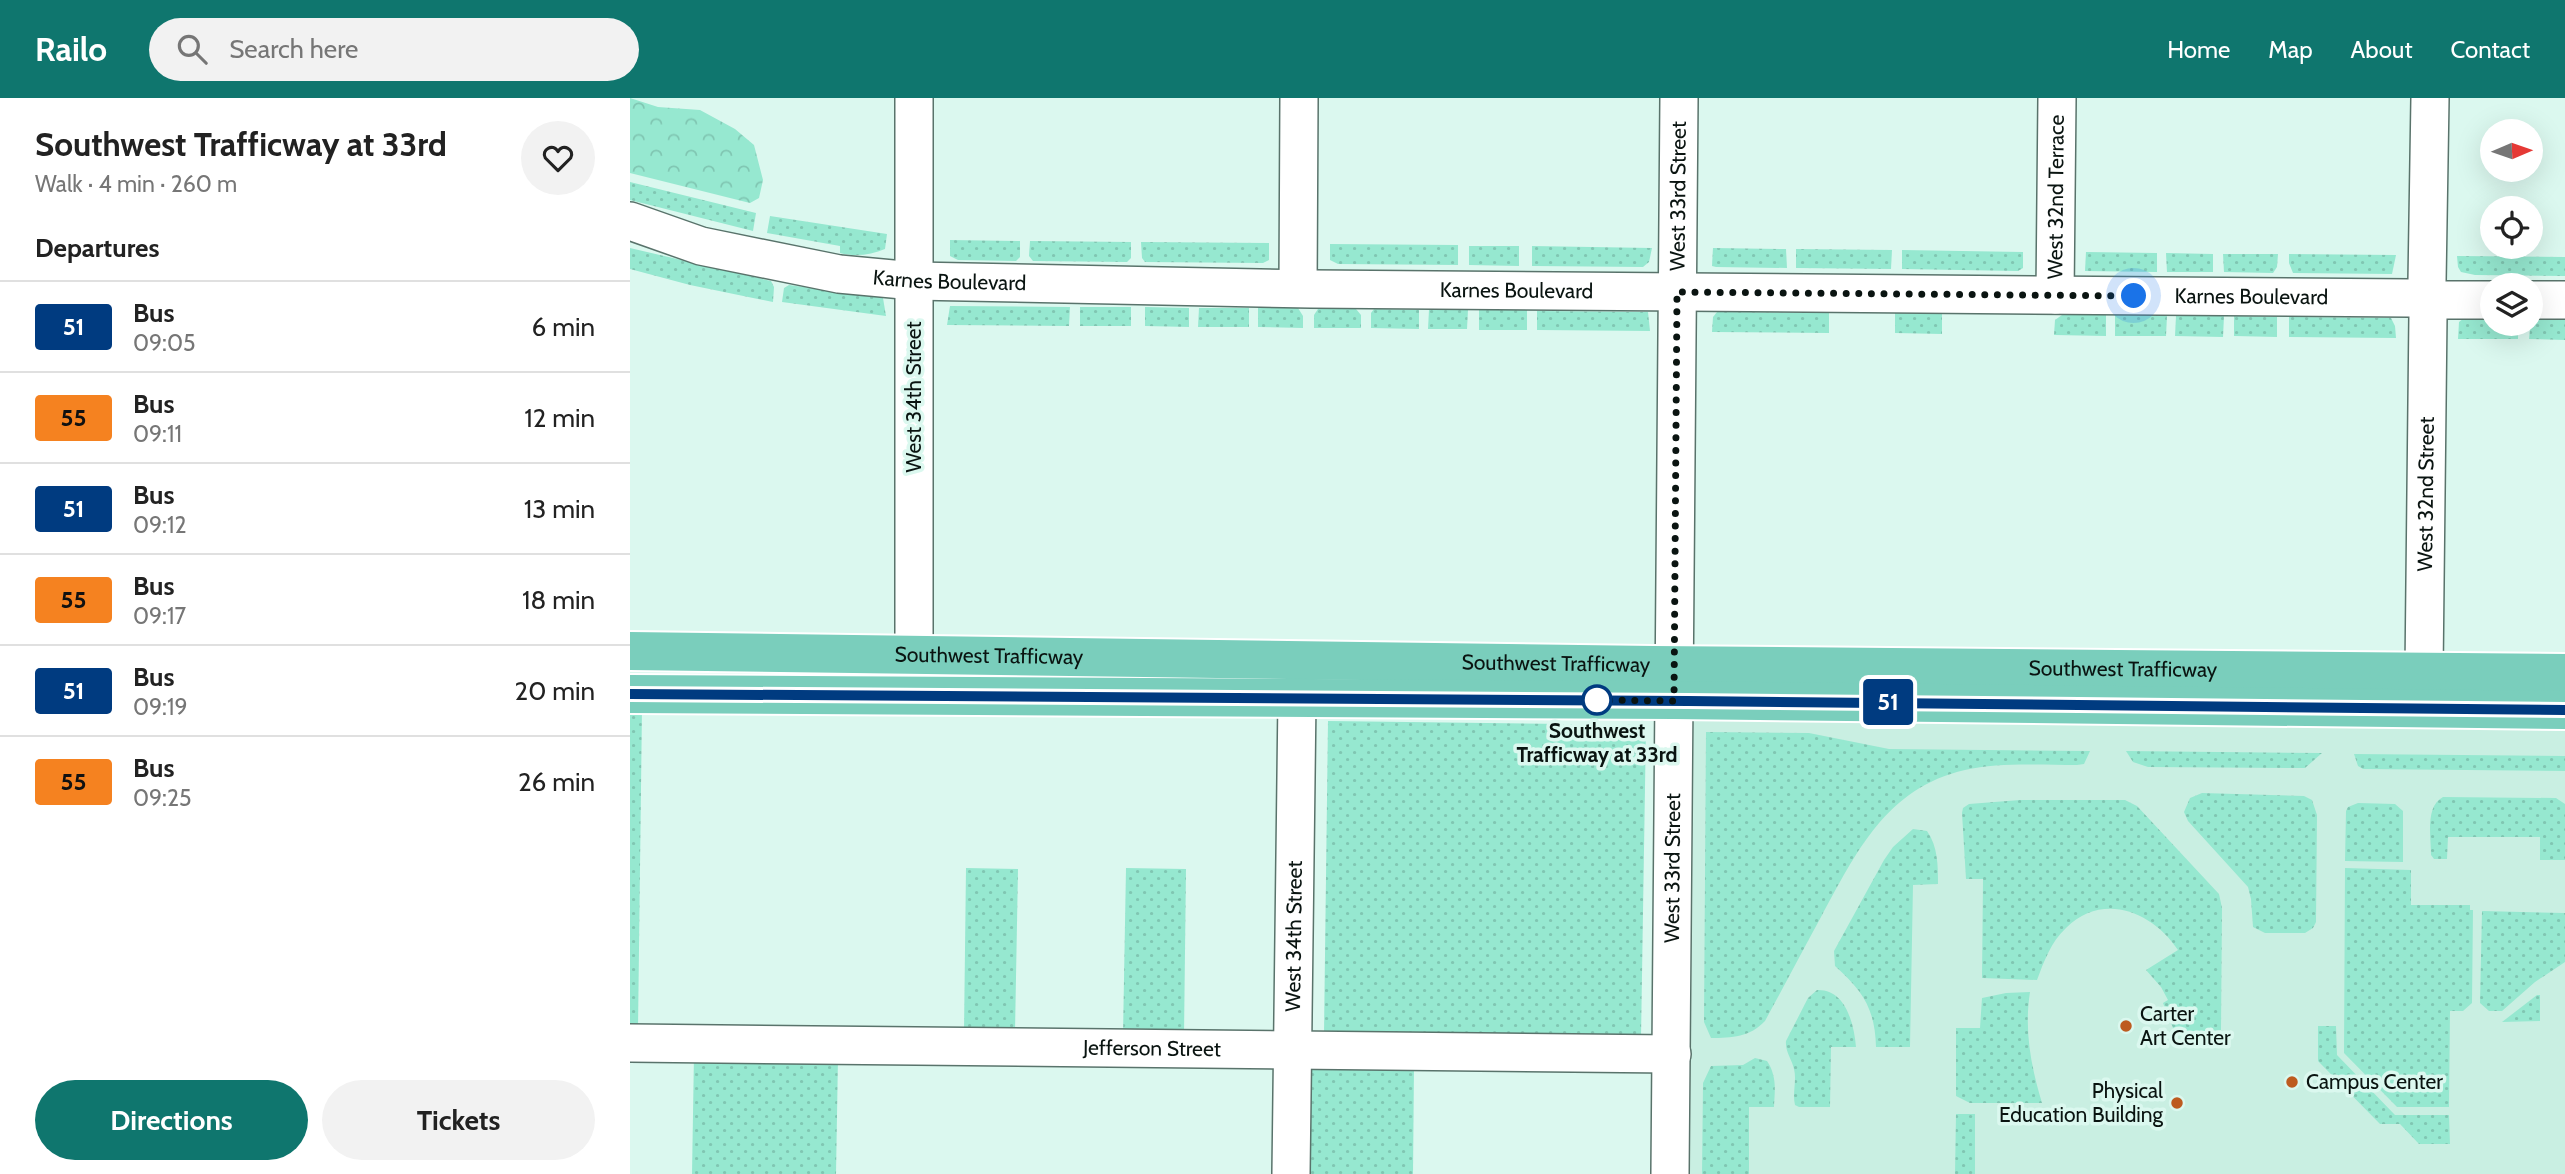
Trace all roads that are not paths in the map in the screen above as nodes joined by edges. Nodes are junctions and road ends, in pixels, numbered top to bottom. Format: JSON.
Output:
{"nodes":[{"id":1,"x":914,"y":98,"type":"edge"},
{"id":2,"x":1299,"y":98,"type":"edge"},
{"id":3,"x":1679,"y":98,"type":"edge"},
{"id":4,"x":2057,"y":98,"type":"edge"},
{"id":5,"x":2430,"y":98,"type":"edge"},
{"id":6,"x":630,"y":221,"type":"edge"},
{"id":7,"x":914,"y":281,"type":"junction"},
{"id":8,"x":1298,"y":288,"type":"junction"},
{"id":9,"x":1677,"y":292,"type":"junction"},
{"id":10,"x":2055,"y":295,"type":"junction"},
{"id":11,"x":2427,"y":298,"type":"junction"},
{"id":12,"x":2480,"y":300,"type":"edge"},
{"id":13,"x":2543,"y":300,"type":"edge"},
{"id":14,"x":2565,"y":300,"type":"edge"},
{"id":15,"x":630,"y":650,"type":"edge"},
{"id":16,"x":914,"y":655,"type":"junction"},
{"id":17,"x":2424,"y":672,"type":"junction"},
{"id":18,"x":2565,"y":673,"type":"edge"},
{"id":19,"x":1674,"y":683,"type":"junction"},
{"id":20,"x":630,"y":694,"type":"edge"},
{"id":21,"x":1297,"y":698,"type":"junction"},
{"id":22,"x":2565,"y":710,"type":"edge"},
{"id":23,"x":630,"y":1043,"type":"edge"},
{"id":24,"x":1292,"y":1050,"type":"junction"},
{"id":25,"x":1672,"y":1054,"type":"junction"},
{"id":26,"x":1291,"y":1174,"type":"edge"},
{"id":27,"x":1670,"y":1174,"type":"edge"}],
"edges":[{"from":1,"to":7,"type":"street","name":"West 34th Street"},
{"from":2,"to":8,"type":"street"},
{"from":3,"to":9,"type":"street","name":"West 33rd Street"},
{"from":4,"to":10,"type":"street","name":"West 32nd Terrace"},
{"from":5,"to":11,"type":"street","name":"West 32nd Street"},
{"from":6,"to":7,"type":"street","name":"Karnes Boulevard"},
{"from":7,"to":8,"type":"street","name":"Karnes Boulevard"},
{"from":7,"to":16,"type":"street","name":"West 34th Street"},
{"from":8,"to":9,"type":"street","name":"Karnes Boulevard"},
{"from":9,"to":10,"type":"street","name":"Karnes Boulevard"},
{"from":9,"to":19,"type":"street","name":"West 33rd Street"},
{"from":10,"to":11,"type":"street","name":"Karnes Boulevard"},
{"from":11,"to":12,"type":"street","name":"Karnes Boulevard"},
{"from":11,"to":17,"type":"street","name":"West 32nd Street"},
{"from":13,"to":14,"type":"street"},
{"from":15,"to":16,"type":"main road","name":"Southwest Trafficway"},
{"from":16,"to":19,"type":"main road","name":"Southwest Trafficway"},
{"from":17,"to":18,"type":"main road","name":"Southwest Trafficway"},
{"from":17,"to":19,"type":"main road","name":"Southwest Trafficway"},
{"from":19,"to":21,"type":"main road","name":"Southwest Trafficway"},
{"from":19,"to":22,"type":"main road","name":"Southwest Trafficway"},
{"from":19,"to":25,"type":"street","name":"West 33rd Street"},
{"from":20,"to":21,"type":"main road","name":"Southwest Trafficway"},
{"from":21,"to":24,"type":"street","name":"West 34th Street"},
{"from":23,"to":24,"type":"street","name":"Jefferson Street"},
{"from":24,"to":25,"type":"street","name":"Jefferson Street"},
{"from":24,"to":26,"type":"street","name":"West 34th Street"},
{"from":25,"to":27,"type":"street","name":"West 33rd Street"}]}
